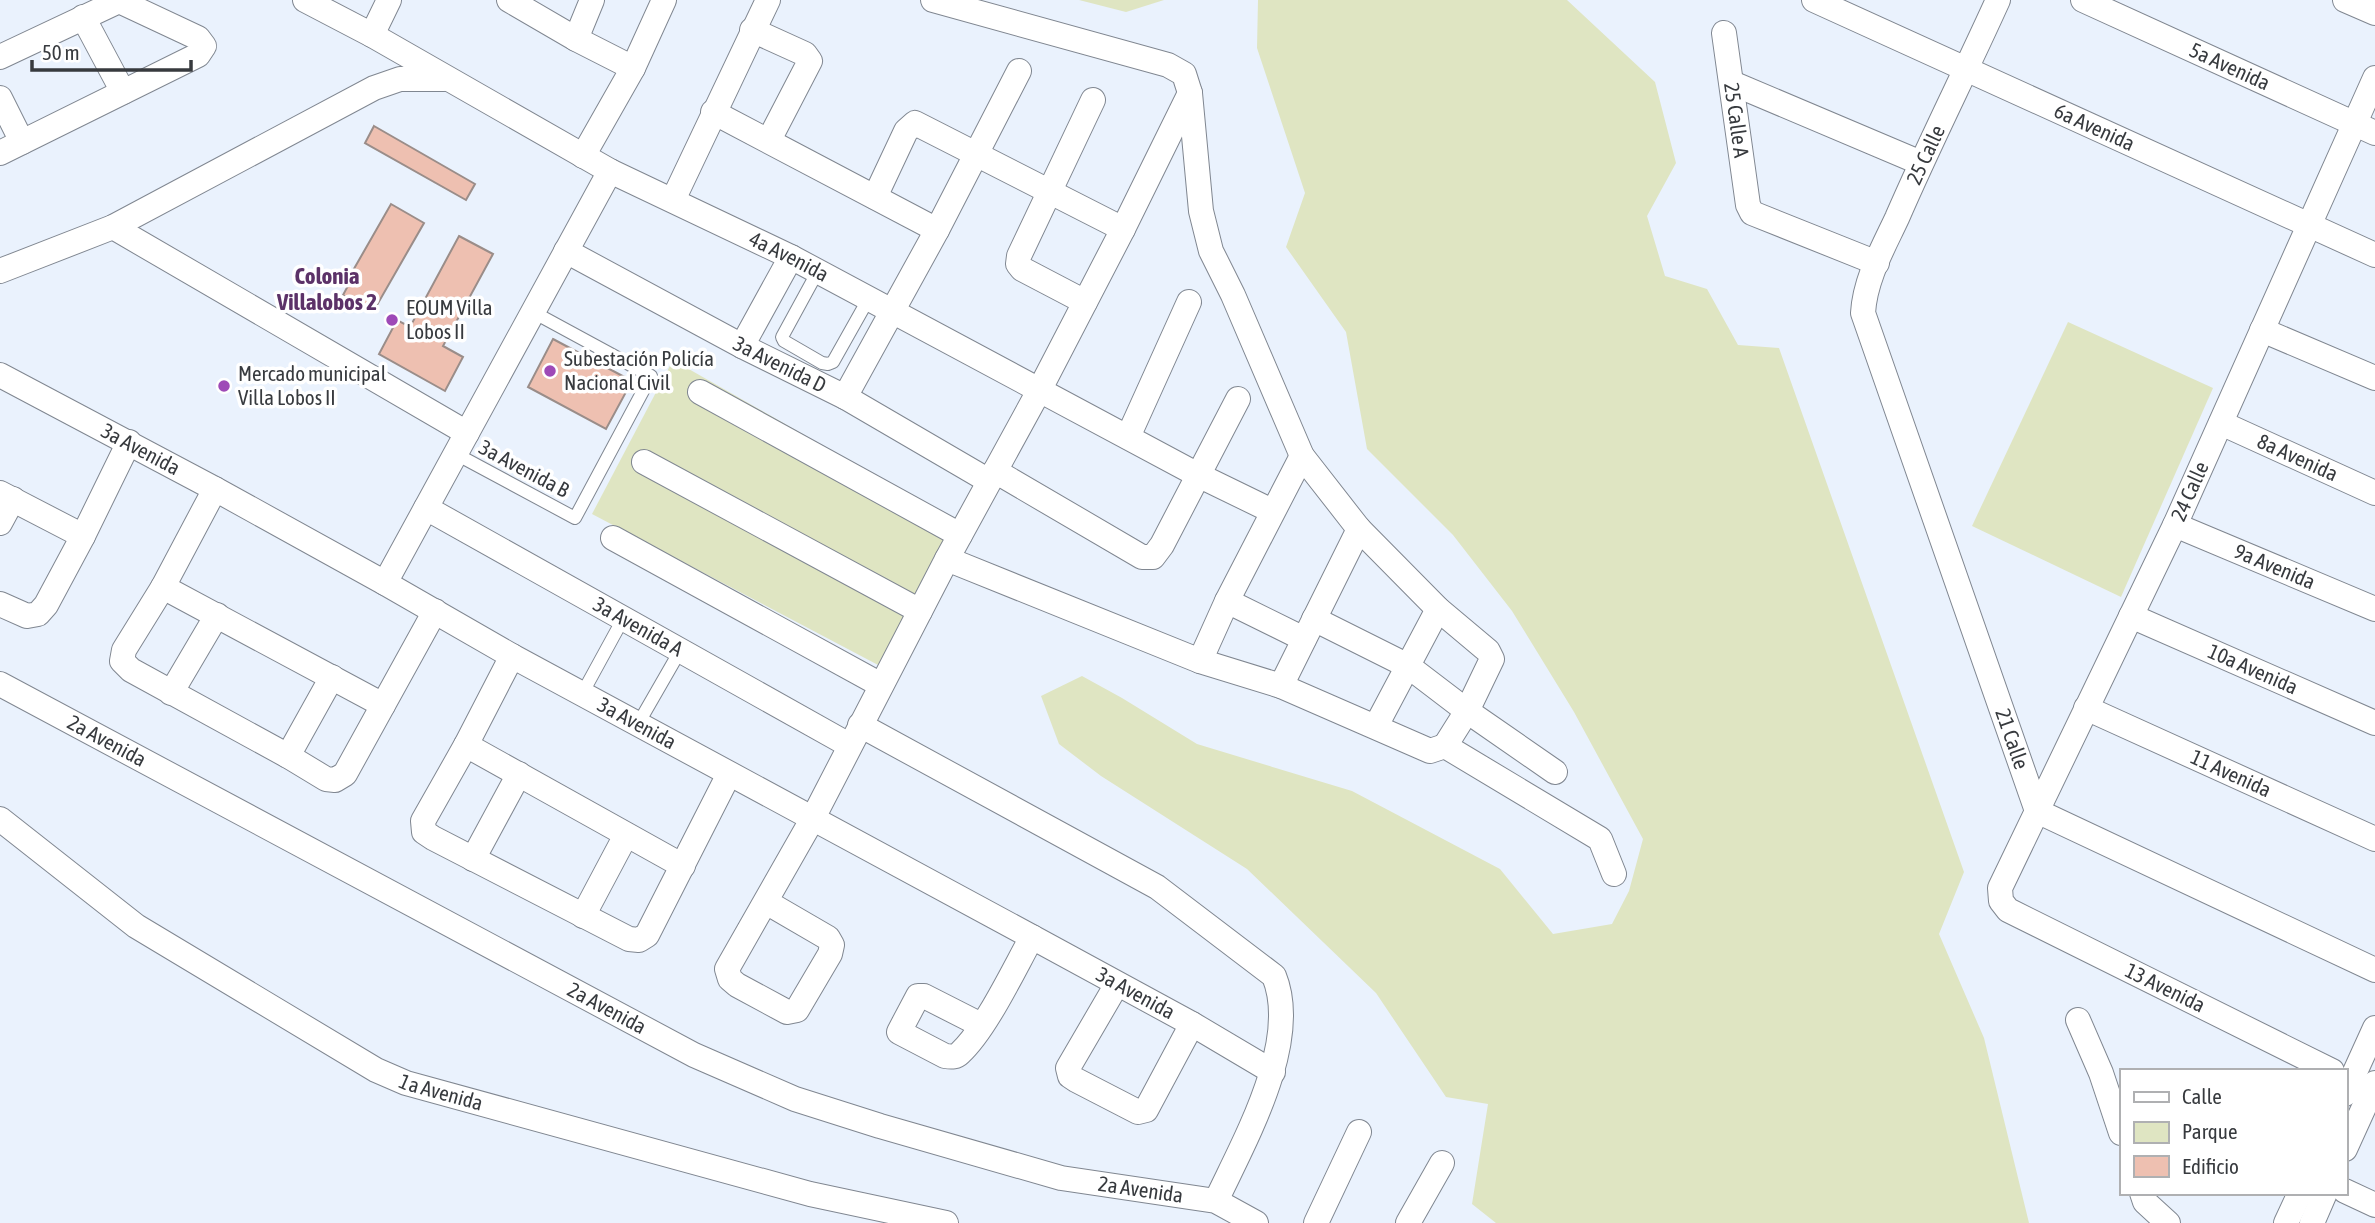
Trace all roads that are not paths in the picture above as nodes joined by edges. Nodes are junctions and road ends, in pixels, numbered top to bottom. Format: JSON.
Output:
{"nodes":[{"id":1,"x":305,"y":0,"type":"edge"},
{"id":2,"x":389,"y":0,"type":"edge"},
{"id":3,"x":509,"y":0,"type":"edge"},
{"id":4,"x":593,"y":0,"type":"edge"},
{"id":5,"x":664,"y":0,"type":"edge"},
{"id":6,"x":768,"y":0,"type":"edge"},
{"id":7,"x":933,"y":0,"type":"edge"},
{"id":8,"x":1814,"y":0,"type":"edge"},
{"id":9,"x":1998,"y":0,"type":"edge"},
{"id":10,"x":2083,"y":0,"type":"edge"},
{"id":11,"x":2345,"y":0,"type":"edge"},
{"id":12,"x":2375,"y":13,"type":"edge"},
{"id":13,"x":83,"y":17,"type":"junction"},
{"id":14,"x":752,"y":30,"type":"junction"},
{"id":15,"x":1724,"y":33,"type":"dead end"},
{"id":16,"x":372,"y":35,"type":"junction"},
{"id":17,"x":576,"y":39,"type":"junction"},
{"id":18,"x":0,"y":57,"type":"edge"},
{"id":19,"x":633,"y":68,"type":"junction"},
{"id":20,"x":1967,"y":69,"type":"junction"},
{"id":21,"x":1019,"y":71,"type":"dead end"},
{"id":22,"x":2375,"y":78,"type":"edge"},
{"id":23,"x":448,"y":79,"type":"junction"},
{"id":24,"x":1732,"y":83,"type":"junction"},
{"id":25,"x":123,"y":92,"type":"junction"},
{"id":26,"x":1189,"y":93,"type":"junction"},
{"id":27,"x":0,"y":97,"type":"edge"},
{"id":28,"x":1093,"y":100,"type":"dead end"},
{"id":29,"x":713,"y":112,"type":"junction"},
{"id":30,"x":2365,"y":129,"type":"edge"},
{"id":31,"x":769,"y":140,"type":"junction"},
{"id":32,"x":22,"y":142,"type":"junction"},
{"id":33,"x":0,"y":153,"type":"edge"},
{"id":34,"x":976,"y":153,"type":"junction"},
{"id":35,"x":583,"y":156,"type":"junction"},
{"id":36,"x":1921,"y":163,"type":"junction"},
{"id":37,"x":610,"y":171,"type":"junction"},
{"id":38,"x":1049,"y":191,"type":"junction"},
{"id":39,"x":876,"y":197,"type":"junction"},
{"id":40,"x":673,"y":200,"type":"junction"},
{"id":41,"x":2309,"y":226,"type":"junction"},
{"id":42,"x":113,"y":227,"type":"junction"},
{"id":43,"x":1123,"y":229,"type":"junction"},
{"id":44,"x":937,"y":230,"type":"junction"},
{"id":45,"x":566,"y":251,"type":"junction"},
{"id":46,"x":2375,"y":255,"type":"edge"},
{"id":47,"x":790,"y":257,"type":"junction"},
{"id":48,"x":1877,"y":263,"type":"junction"},
{"id":49,"x":0,"y":271,"type":"edge"},
{"id":50,"x":818,"y":271,"type":"junction"},
{"id":51,"x":869,"y":298,"type":"junction"},
{"id":52,"x":1085,"y":302,"type":"junction"},
{"id":53,"x":1189,"y":302,"type":"dead end"},
{"id":54,"x":893,"y":310,"type":"junction"},
{"id":55,"x":533,"y":312,"type":"junction"},
{"id":56,"x":1863,"y":313,"type":"joint"},
{"id":57,"x":2262,"y":330,"type":"junction"},
{"id":58,"x":743,"y":346,"type":"junction"},
{"id":59,"x":0,"y":375,"type":"edge"},
{"id":60,"x":2375,"y":378,"type":"edge"},
{"id":61,"x":1040,"y":389,"type":"junction"},
{"id":62,"x":700,"y":392,"type":"dead end"},
{"id":63,"x":845,"y":397,"type":"junction"},
{"id":64,"x":1238,"y":399,"type":"dead end"},
{"id":65,"x":2221,"y":423,"type":"junction"},
{"id":66,"x":1128,"y":437,"type":"junction"},
{"id":67,"x":129,"y":442,"type":"junction"},
{"id":68,"x":461,"y":443,"type":"junction"},
{"id":69,"x":1302,"y":456,"type":"junction"},
{"id":70,"x":644,"y":462,"type":"dead end"},
{"id":71,"x":1198,"y":475,"type":"junction"},
{"id":72,"x":992,"y":476,"type":"junction"},
{"id":73,"x":215,"y":489,"type":"junction"},
{"id":74,"x":2375,"y":493,"type":"edge"},
{"id":75,"x":7,"y":496,"type":"edge"},
{"id":76,"x":426,"y":508,"type":"junction"},
{"id":77,"x":1272,"y":511,"type":"junction"},
{"id":78,"x":0,"y":523,"type":"edge"},
{"id":79,"x":2175,"y":525,"type":"junction"},
{"id":80,"x":1359,"y":529,"type":"junction"},
{"id":81,"x":960,"y":535,"type":"junction"},
{"id":82,"x":83,"y":536,"type":"junction"},
{"id":83,"x":613,"y":538,"type":"dead end"},
{"id":84,"x":947,"y":559,"type":"junction"},
{"id":85,"x":385,"y":583,"type":"junction"},
{"id":86,"x":163,"y":587,"type":"junction"},
{"id":87,"x":1227,"y":601,"type":"junction"},
{"id":88,"x":0,"y":604,"type":"edge"},
{"id":89,"x":1438,"y":609,"type":"junction"},
{"id":90,"x":2375,"y":609,"type":"edge"},
{"id":91,"x":435,"y":611,"type":"junction"},
{"id":92,"x":920,"y":611,"type":"junction"},
{"id":93,"x":217,"y":615,"type":"junction"},
{"id":94,"x":2131,"y":616,"type":"junction"},
{"id":95,"x":623,"y":619,"type":"junction"},
{"id":96,"x":1309,"y":629,"type":"junction"},
{"id":97,"x":680,"y":651,"type":"junction"},
{"id":98,"x":512,"y":656,"type":"junction"},
{"id":99,"x":1200,"y":660,"type":"junction"},
{"id":100,"x":1408,"y":666,"type":"junction"},
{"id":101,"x":332,"y":677,"type":"junction"},
{"id":102,"x":0,"y":684,"type":"edge"},
{"id":103,"x":881,"y":685,"type":"junction"},
{"id":104,"x":1281,"y":686,"type":"junction"},
{"id":105,"x":171,"y":693,"type":"junction"},
{"id":106,"x":582,"y":694,"type":"junction"},
{"id":107,"x":383,"y":705,"type":"junction"},
{"id":108,"x":2086,"y":708,"type":"junction"},
{"id":109,"x":1467,"y":711,"type":"junction"},
{"id":110,"x":2375,"y":723,"type":"edge"},
{"id":111,"x":638,"y":724,"type":"junction"},
{"id":112,"x":1376,"y":726,"type":"junction"},
{"id":113,"x":854,"y":735,"type":"junction"},
{"id":114,"x":466,"y":745,"type":"junction"},
{"id":115,"x":1445,"y":746,"type":"junction"},
{"id":116,"x":288,"y":756,"type":"junction"},
{"id":117,"x":1555,"y":772,"type":"dead end"},
{"id":118,"x":519,"y":774,"type":"junction"},
{"id":119,"x":729,"y":774,"type":"junction"},
{"id":120,"x":2036,"y":811,"type":"junction"},
{"id":121,"x":813,"y":818,"type":"junction"},
{"id":122,"x":0,"y":819,"type":"edge"},
{"id":123,"x":626,"y":835,"type":"junction"},
{"id":124,"x":2375,"y":839,"type":"edge"},
{"id":125,"x":473,"y":859,"type":"junction"},
{"id":126,"x":683,"y":866,"type":"junction"},
{"id":127,"x":1614,"y":874,"type":"dead end"},
{"id":128,"x":2001,"y":901,"type":"joint"},
{"id":129,"x":765,"y":902,"type":"junction"},
{"id":130,"x":583,"y":916,"type":"junction"},
{"id":131,"x":1032,"y":937,"type":"junction"},
{"id":132,"x":2375,"y":970,"type":"edge"},
{"id":133,"x":1117,"y":984,"type":"junction"},
{"id":134,"x":2078,"y":1020,"type":"dead end"},
{"id":135,"x":1192,"y":1024,"type":"junction"},
{"id":136,"x":981,"y":1025,"type":"dead end"},
{"id":137,"x":2375,"y":1028,"type":"edge"},
{"id":138,"x":2326,"y":1069,"type":"edge"},
{"id":139,"x":1273,"y":1072,"type":"junction"},
{"id":140,"x":2111,"y":1077,"type":"edge"},
{"id":141,"x":2350,"y":1081,"type":"edge"},
{"id":142,"x":2347,"y":1122,"type":"edge"},
{"id":143,"x":2120,"y":1127,"type":"edge"},
{"id":144,"x":1359,"y":1132,"type":"dead end"},
{"id":145,"x":1442,"y":1163,"type":"dead end"},
{"id":146,"x":2347,"y":1192,"type":"edge"},
{"id":147,"x":2299,"y":1195,"type":"edge"},
{"id":148,"x":2324,"y":1195,"type":"edge"},
{"id":149,"x":1216,"y":1201,"type":"junction"},
{"id":150,"x":2375,"y":1205,"type":"edge"},
{"id":151,"x":946,"y":1223,"type":"edge"},
{"id":152,"x":1256,"y":1223,"type":"edge"},
{"id":153,"x":1316,"y":1223,"type":"edge"},
{"id":154,"x":1408,"y":1223,"type":"edge"},
{"id":155,"x":2286,"y":1223,"type":"edge"},
{"id":156,"x":2312,"y":1223,"type":"edge"}],
"edges":[{"from":1,"to":16,"type":"street","name":"4a Avenida"},
{"from":2,"to":16,"type":"street"},
{"from":3,"to":17,"type":"street"},
{"from":4,"to":17,"type":"street"},
{"from":5,"to":19,"type":"street"},
{"from":6,"to":14,"type":"street"},
{"from":7,"to":26,"type":"street"},
{"from":8,"to":20,"type":"street","name":"6a Avenida"},
{"from":9,"to":20,"type":"street","name":"25 Calle"},
{"from":10,"to":30,"type":"street","name":"5a Avenida"},
{"from":11,"to":12,"type":"street"},
{"from":13,"to":18,"type":"street"},
{"from":13,"to":25,"type":"street"},
{"from":13,"to":25,"type":"street"},
{"from":14,"to":29,"type":"street"},
{"from":14,"to":31,"type":"street"},
{"from":15,"to":24,"type":"street","name":"25 Calle A"},
{"from":16,"to":23,"type":"street","name":"4a Avenida"},
{"from":17,"to":19,"type":"street"},
{"from":19,"to":35,"type":"street"},
{"from":20,"to":36,"type":"street","name":"25 Calle"},
{"from":20,"to":41,"type":"street","name":"6a Avenida"},
{"from":21,"to":34,"type":"street"},
{"from":22,"to":30,"type":"street","name":"24 Calle"},
{"from":23,"to":35,"type":"street","name":"4a Avenida"},
{"from":23,"to":42,"type":"street"},
{"from":24,"to":36,"type":"street"},
{"from":24,"to":48,"type":"street","name":"25 Calle A"},
{"from":25,"to":32,"type":"street"},
{"from":26,"to":43,"type":"street"},
{"from":26,"to":69,"type":"street"},
{"from":27,"to":32,"type":"street"},
{"from":28,"to":38,"type":"street"},
{"from":29,"to":31,"type":"street"},
{"from":29,"to":40,"type":"street"},
{"from":30,"to":41,"type":"street","name":"24 Calle"},
{"from":31,"to":39,"type":"street"},
{"from":32,"to":33,"type":"street"},
{"from":34,"to":38,"type":"street"},
{"from":34,"to":39,"type":"street"},
{"from":34,"to":44,"type":"street"},
{"from":35,"to":37,"type":"street","name":"4a Avenida"},
{"from":36,"to":48,"type":"street","name":"25 Calle"},
{"from":37,"to":40,"type":"street","name":"4a Avenida"},
{"from":37,"to":45,"type":"street"},
{"from":38,"to":43,"type":"street"},
{"from":38,"to":52,"type":"street"},
{"from":39,"to":44,"type":"street"},
{"from":40,"to":47,"type":"street","name":"4a Avenida"},
{"from":41,"to":46,"type":"street","name":"6a Avenida"},
{"from":41,"to":57,"type":"street","name":"24 Calle"},
{"from":42,"to":49,"type":"street"},
{"from":42,"to":68,"type":"street"},
{"from":43,"to":52,"type":"street"},
{"from":44,"to":54,"type":"street"},
{"from":45,"to":55,"type":"street"},
{"from":45,"to":58,"type":"street","name":"3a Avenida D"},
{"from":47,"to":50,"type":"street","name":"4a Avenida"},
{"from":47,"to":58,"type":"street"},
{"from":48,"to":56,"type":"street","name":"25 Calle"},
{"from":50,"to":51,"type":"street","name":"4a Avenida"},
{"from":50,"to":51,"type":"lane"},
{"from":51,"to":54,"type":"street","name":"4a Avenida"},
{"from":52,"to":61,"type":"street"},
{"from":53,"to":66,"type":"street"},
{"from":54,"to":61,"type":"street","name":"4a Avenida"},
{"from":54,"to":63,"type":"street"},
{"from":55,"to":68,"type":"street"},
{"from":55,"to":68,"type":"lane","name":"3a Avenida B"},
{"from":56,"to":120,"type":"street","name":"21 Calle"},
{"from":57,"to":60,"type":"street"},
{"from":57,"to":65,"type":"street","name":"24 Calle"},
{"from":58,"to":63,"type":"street","name":"3a Avenida D"},
{"from":59,"to":67,"type":"street","name":"3a Avenida"},
{"from":61,"to":66,"type":"street","name":"4a Avenida"},
{"from":61,"to":72,"type":"street"},
{"from":62,"to":81,"type":"street"},
{"from":63,"to":72,"type":"street","name":"3a Avenida D"},
{"from":64,"to":71,"type":"street"},
{"from":65,"to":74,"type":"street","name":"8a Avenida"},
{"from":65,"to":79,"type":"street","name":"24 Calle"},
{"from":66,"to":71,"type":"street","name":"4a Avenida"},
{"from":67,"to":73,"type":"street","name":"3a Avenida"},
{"from":67,"to":82,"type":"street"},
{"from":68,"to":76,"type":"street"},
{"from":69,"to":77,"type":"street"},
{"from":69,"to":80,"type":"street"},
{"from":70,"to":92,"type":"street"},
{"from":71,"to":72,"type":"street","name":"3a Avenida D"},
{"from":71,"to":77,"type":"street","name":"4a Avenida"},
{"from":72,"to":81,"type":"street"},
{"from":73,"to":85,"type":"street","name":"3a Avenida"},
{"from":73,"to":86,"type":"street"},
{"from":75,"to":78,"type":"street"},
{"from":75,"to":82,"type":"street"},
{"from":76,"to":85,"type":"street"},
{"from":76,"to":95,"type":"street","name":"3a Avenida A"},
{"from":77,"to":87,"type":"street"},
{"from":79,"to":90,"type":"street","name":"9a Avenida"},
{"from":79,"to":94,"type":"street","name":"24 Calle"},
{"from":80,"to":89,"type":"street"},
{"from":80,"to":96,"type":"street"},
{"from":81,"to":84,"type":"street"},
{"from":82,"to":88,"type":"street"},
{"from":83,"to":103,"type":"street"},
{"from":84,"to":92,"type":"street"},
{"from":84,"to":99,"type":"street"},
{"from":85,"to":91,"type":"street","name":"3a Avenida"},
{"from":86,"to":93,"type":"street"},
{"from":86,"to":105,"type":"street"},
{"from":87,"to":96,"type":"street"},
{"from":87,"to":99,"type":"street"},
{"from":89,"to":100,"type":"street"},
{"from":89,"to":109,"type":"street"},
{"from":91,"to":98,"type":"street","name":"3a Avenida"},
{"from":91,"to":107,"type":"street"},
{"from":92,"to":103,"type":"street"},
{"from":93,"to":101,"type":"street"},
{"from":93,"to":105,"type":"street"},
{"from":94,"to":108,"type":"street","name":"24 Calle"},
{"from":94,"to":110,"type":"street","name":"10a Avenida"},
{"from":95,"to":97,"type":"street","name":"3a Avenida A"},
{"from":95,"to":106,"type":"lane"},
{"from":96,"to":100,"type":"street"},
{"from":96,"to":104,"type":"street"},
{"from":97,"to":111,"type":"lane"},
{"from":97,"to":113,"type":"street","name":"3a Avenida A"},
{"from":98,"to":106,"type":"street","name":"3a Avenida"},
{"from":98,"to":114,"type":"street"},
{"from":99,"to":104,"type":"street"},
{"from":100,"to":109,"type":"street"},
{"from":100,"to":112,"type":"street"},
{"from":101,"to":107,"type":"street"},
{"from":101,"to":116,"type":"street"},
{"from":102,"to":149,"type":"street","name":"2a Avenida"},
{"from":103,"to":113,"type":"street"},
{"from":104,"to":112,"type":"street"},
{"from":105,"to":116,"type":"street"},
{"from":106,"to":111,"type":"street","name":"3a Avenida"},
{"from":107,"to":116,"type":"street"},
{"from":108,"to":120,"type":"street","name":"24 Calle"},
{"from":108,"to":124,"type":"street","name":"11 Avenida"},
{"from":109,"to":115,"type":"street"},
{"from":109,"to":117,"type":"street"},
{"from":111,"to":119,"type":"street","name":"3a Avenida"},
{"from":112,"to":115,"type":"street"},
{"from":113,"to":121,"type":"street"},
{"from":113,"to":139,"type":"street","name":"3a Avenida A"},
{"from":114,"to":118,"type":"street"},
{"from":114,"to":125,"type":"street"},
{"from":115,"to":127,"type":"street"},
{"from":118,"to":123,"type":"street"},
{"from":118,"to":125,"type":"street"},
{"from":119,"to":121,"type":"street","name":"3a Avenida"},
{"from":119,"to":126,"type":"street"},
{"from":120,"to":128,"type":"street","name":"24 Calle"},
{"from":120,"to":132,"type":"street"},
{"from":121,"to":129,"type":"street"},
{"from":121,"to":131,"type":"street","name":"3a Avenida"},
{"from":122,"to":151,"type":"street","name":"1a Avenida"},
{"from":123,"to":126,"type":"street"},
{"from":123,"to":130,"type":"street"},
{"from":125,"to":130,"type":"street"},
{"from":126,"to":130,"type":"street"},
{"from":128,"to":138,"type":"street","name":"13 Avenida"},
{"from":129,"to":129,"type":"street"},
{"from":131,"to":133,"type":"street","name":"3a Avenida"},
{"from":131,"to":136,"type":"street"},
{"from":133,"to":135,"type":"street","name":"3a Avenida"},
{"from":133,"to":135,"type":"street"},
{"from":134,"to":140,"type":"street"},
{"from":135,"to":139,"type":"street","name":"3a Avenida"},
{"from":137,"to":141,"type":"street"},
{"from":139,"to":149,"type":"street","name":"3a Avenida A"},
{"from":140,"to":143,"type":"street"},
{"from":141,"to":142,"type":"street"},
{"from":144,"to":153,"type":"street"},
{"from":145,"to":154,"type":"street"},
{"from":146,"to":150,"type":"street"},
{"from":147,"to":155,"type":"street"},
{"from":148,"to":156,"type":"street"},
{"from":149,"to":152,"type":"street","name":"2a Avenida"}]}
